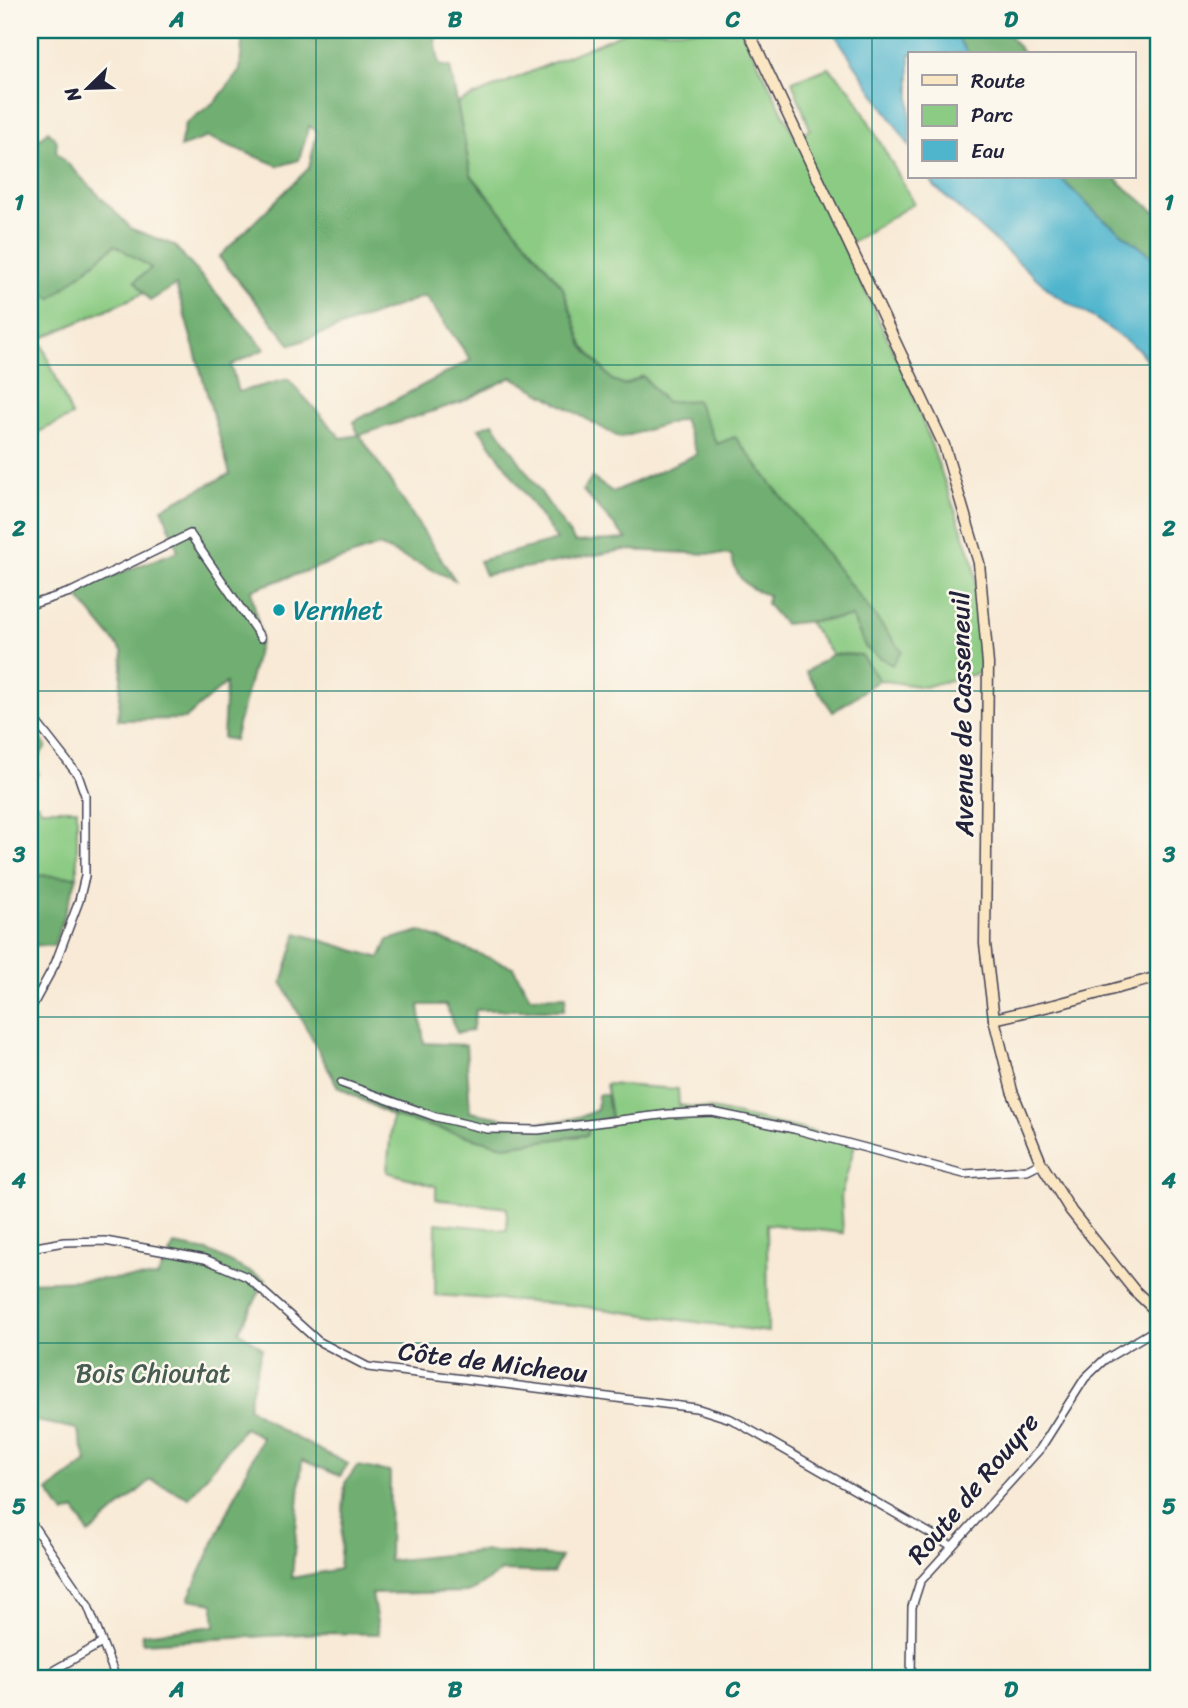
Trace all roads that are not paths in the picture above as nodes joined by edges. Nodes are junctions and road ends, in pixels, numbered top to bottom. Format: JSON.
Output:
{"nodes":[{"id":1,"x":607,"y":30,"type":"edge"},
{"id":2,"x":615,"y":30,"type":"edge"},
{"id":3,"x":748,"y":30,"type":"edge"},
{"id":4,"x":30,"y":605,"type":"edge"},
{"id":5,"x":261,"y":638,"type":"dead end"},
{"id":6,"x":30,"y":714,"type":"edge"},
{"id":7,"x":1158,"y":977,"type":"edge"},
{"id":8,"x":30,"y":1010,"type":"edge"},
{"id":9,"x":994,"y":1019,"type":"junction"},
{"id":10,"x":341,"y":1083,"type":"dead end"},
{"id":11,"x":1041,"y":1163,"type":"junction"},
{"id":12,"x":30,"y":1248,"type":"edge"},
{"id":13,"x":1158,"y":1313,"type":"edge"},
{"id":14,"x":1158,"y":1328,"type":"edge"},
{"id":15,"x":30,"y":1521,"type":"edge"},
{"id":16,"x":952,"y":1546,"type":"junction"},
{"id":17,"x":102,"y":1643,"type":"junction"},
{"id":18,"x":40,"y":1678,"type":"edge"},
{"id":19,"x":116,"y":1678,"type":"edge"},
{"id":20,"x":911,"y":1678,"type":"edge"}],
"edges":[{"from":1,"to":2,"type":"street"},
{"from":3,"to":9,"type":"main road","name":"Avenue de Casseneuil"},
{"from":4,"to":5,"type":"street"},
{"from":6,"to":8,"type":"street"},
{"from":7,"to":9,"type":"main road"},
{"from":9,"to":11,"type":"main road","name":"Avenue de Casseneuil"},
{"from":10,"to":11,"type":"street"},
{"from":11,"to":13,"type":"main road","name":"Avenue de Casseneuil"},
{"from":12,"to":16,"type":"street","name":"Côte de Micheou"},
{"from":14,"to":16,"type":"street","name":"Route de Rouyre"},
{"from":15,"to":17,"type":"street"},
{"from":16,"to":20,"type":"street","name":"Route de Rouyre"},
{"from":17,"to":18,"type":"street"},
{"from":17,"to":19,"type":"street"}]}
